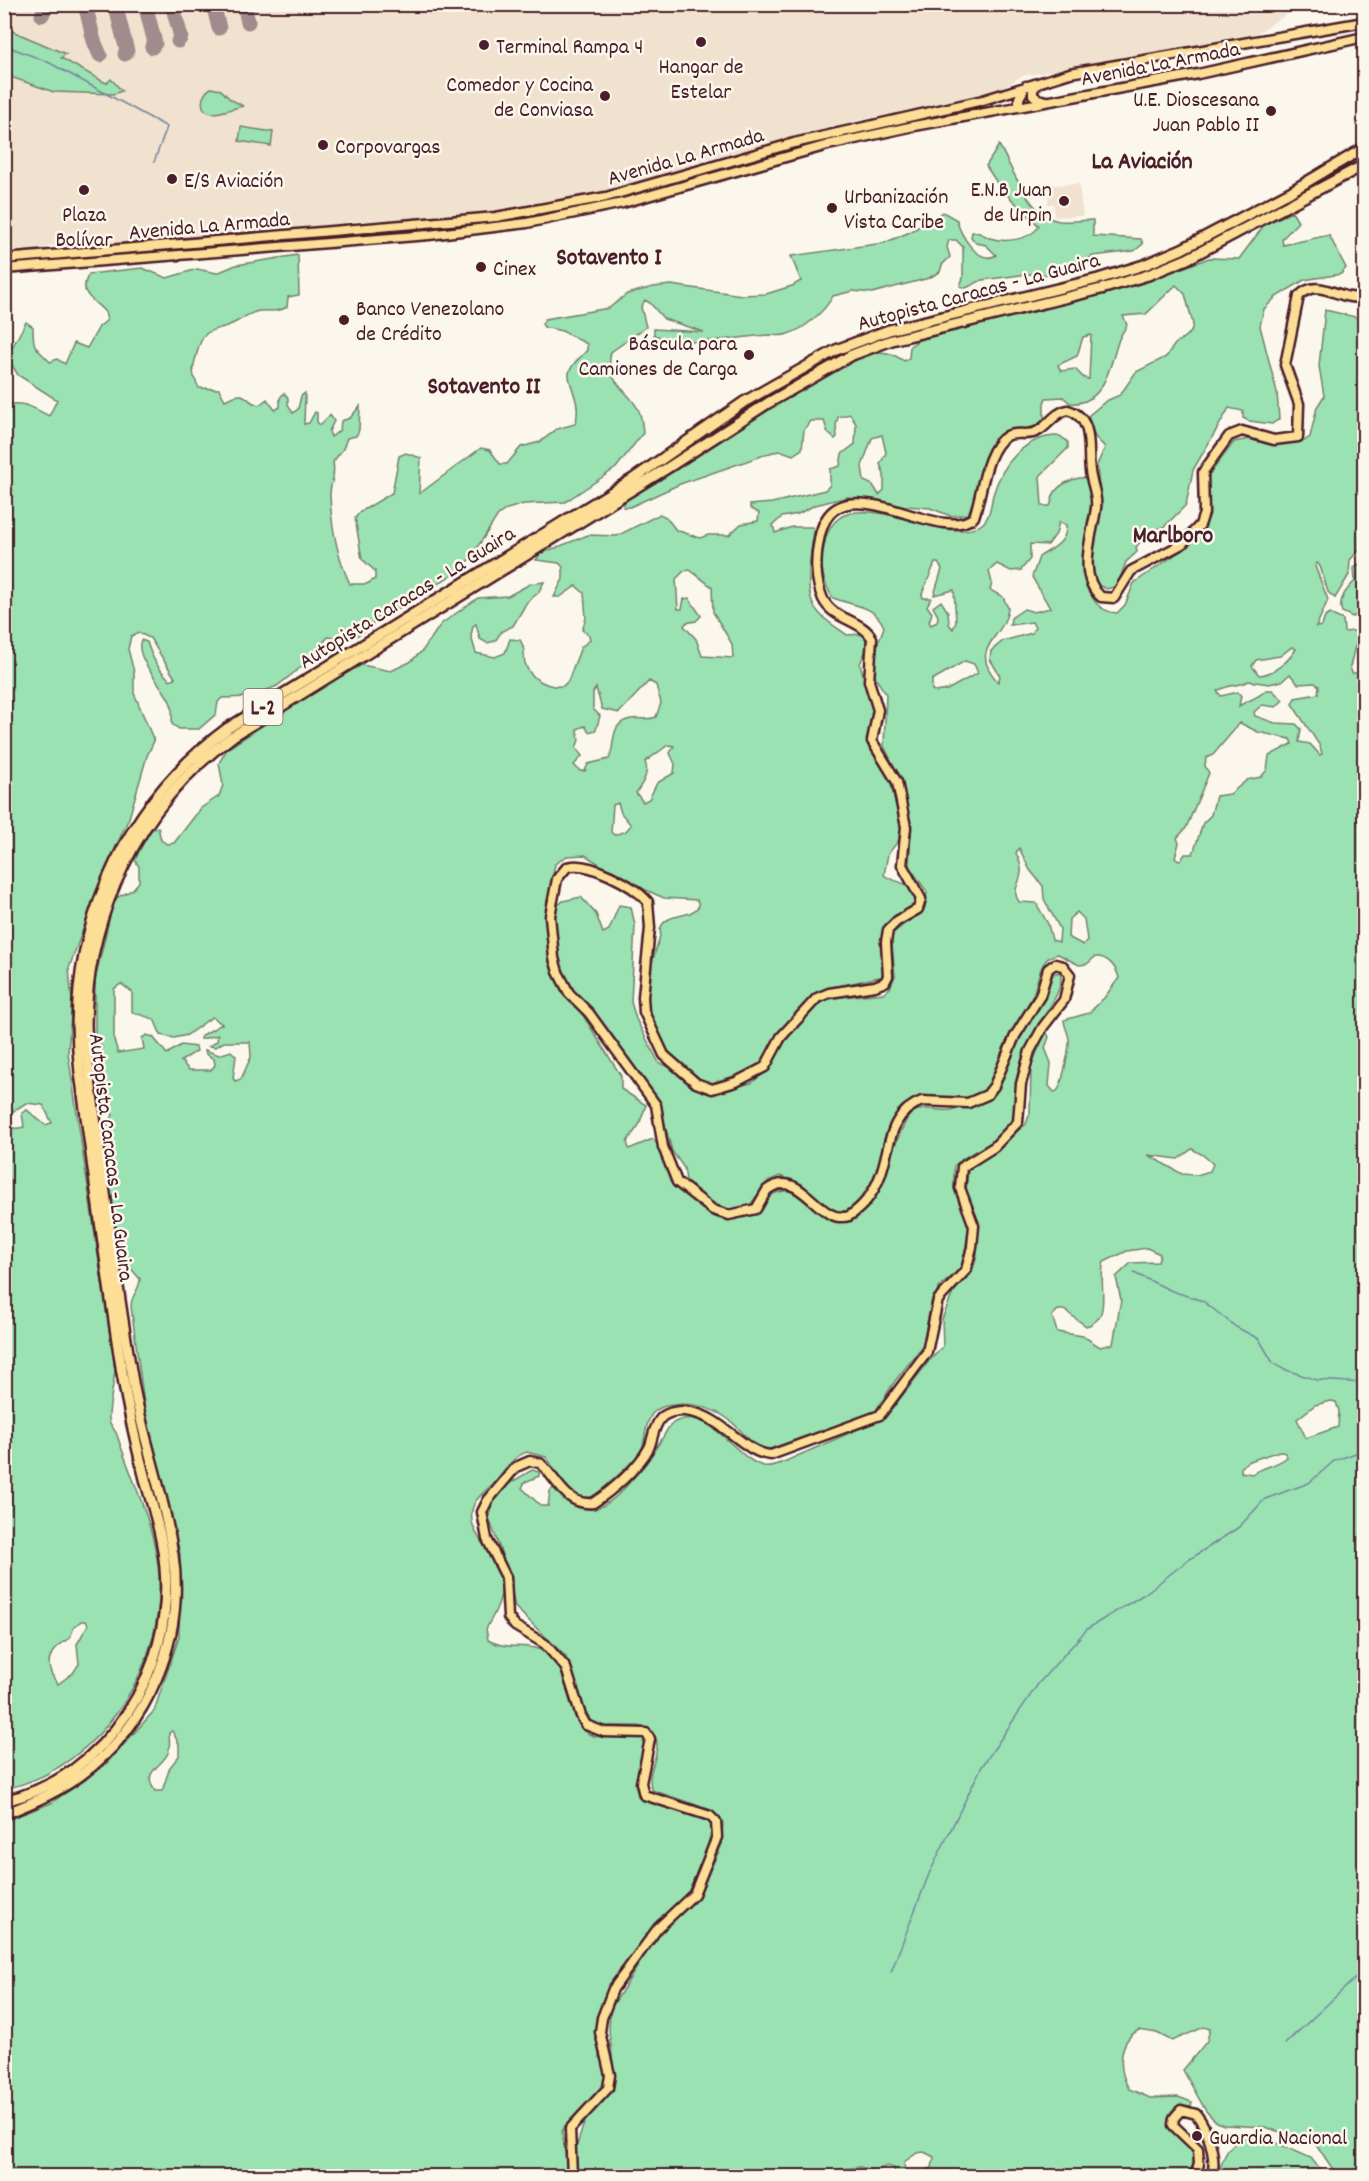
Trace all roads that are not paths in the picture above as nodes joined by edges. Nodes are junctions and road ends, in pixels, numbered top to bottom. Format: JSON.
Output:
{"nodes":[{"id":1,"x":1365,"y":22,"type":"edge"},
{"id":2,"x":1365,"y":36,"type":"edge"},
{"id":3,"x":1041,"y":81,"type":"junction"},
{"id":4,"x":1026,"y":86,"type":"junction"},
{"id":5,"x":1049,"y":101,"type":"junction"},
{"id":6,"x":1019,"y":106,"type":"junction"},
{"id":7,"x":1365,"y":148,"type":"edge"},
{"id":8,"x":1365,"y":165,"type":"edge"},
{"id":9,"x":4,"y":259,"type":"edge"},
{"id":10,"x":4,"y":269,"type":"edge"},
{"id":11,"x":1365,"y":296,"type":"edge"},
{"id":12,"x":4,"y":1801,"type":"edge"},
{"id":13,"x":4,"y":1814,"type":"edge"},
{"id":14,"x":572,"y":2176,"type":"edge"},
{"id":15,"x":1195,"y":2176,"type":"edge"},
{"id":16,"x":1212,"y":2176,"type":"edge"}],
"edges":[{"from":1,"to":3,"type":"main road","name":"Avenida La Armada"},
{"from":2,"to":5,"type":"main road","name":"Avenida La Armada"},
{"from":3,"to":4,"type":"main road","name":"Avenida La Armada"},
{"from":3,"to":5,"type":"main road"},
{"from":4,"to":6,"type":"main road"},
{"from":4,"to":9,"type":"main road","name":"Avenida La Armada"},
{"from":5,"to":6,"type":"main road","name":"Avenida La Armada"},
{"from":6,"to":10,"type":"main road","name":"Avenida La Armada"},
{"from":7,"to":12,"type":"highway","name":"Autopista Caracas - La Guaira","number":"L-2"},
{"from":8,"to":13,"type":"highway","name":"Autopista Caracas - La Guaira","number":"L-2"},
{"from":11,"to":14,"type":"main road"},
{"from":15,"to":16,"type":"main road"}]}
